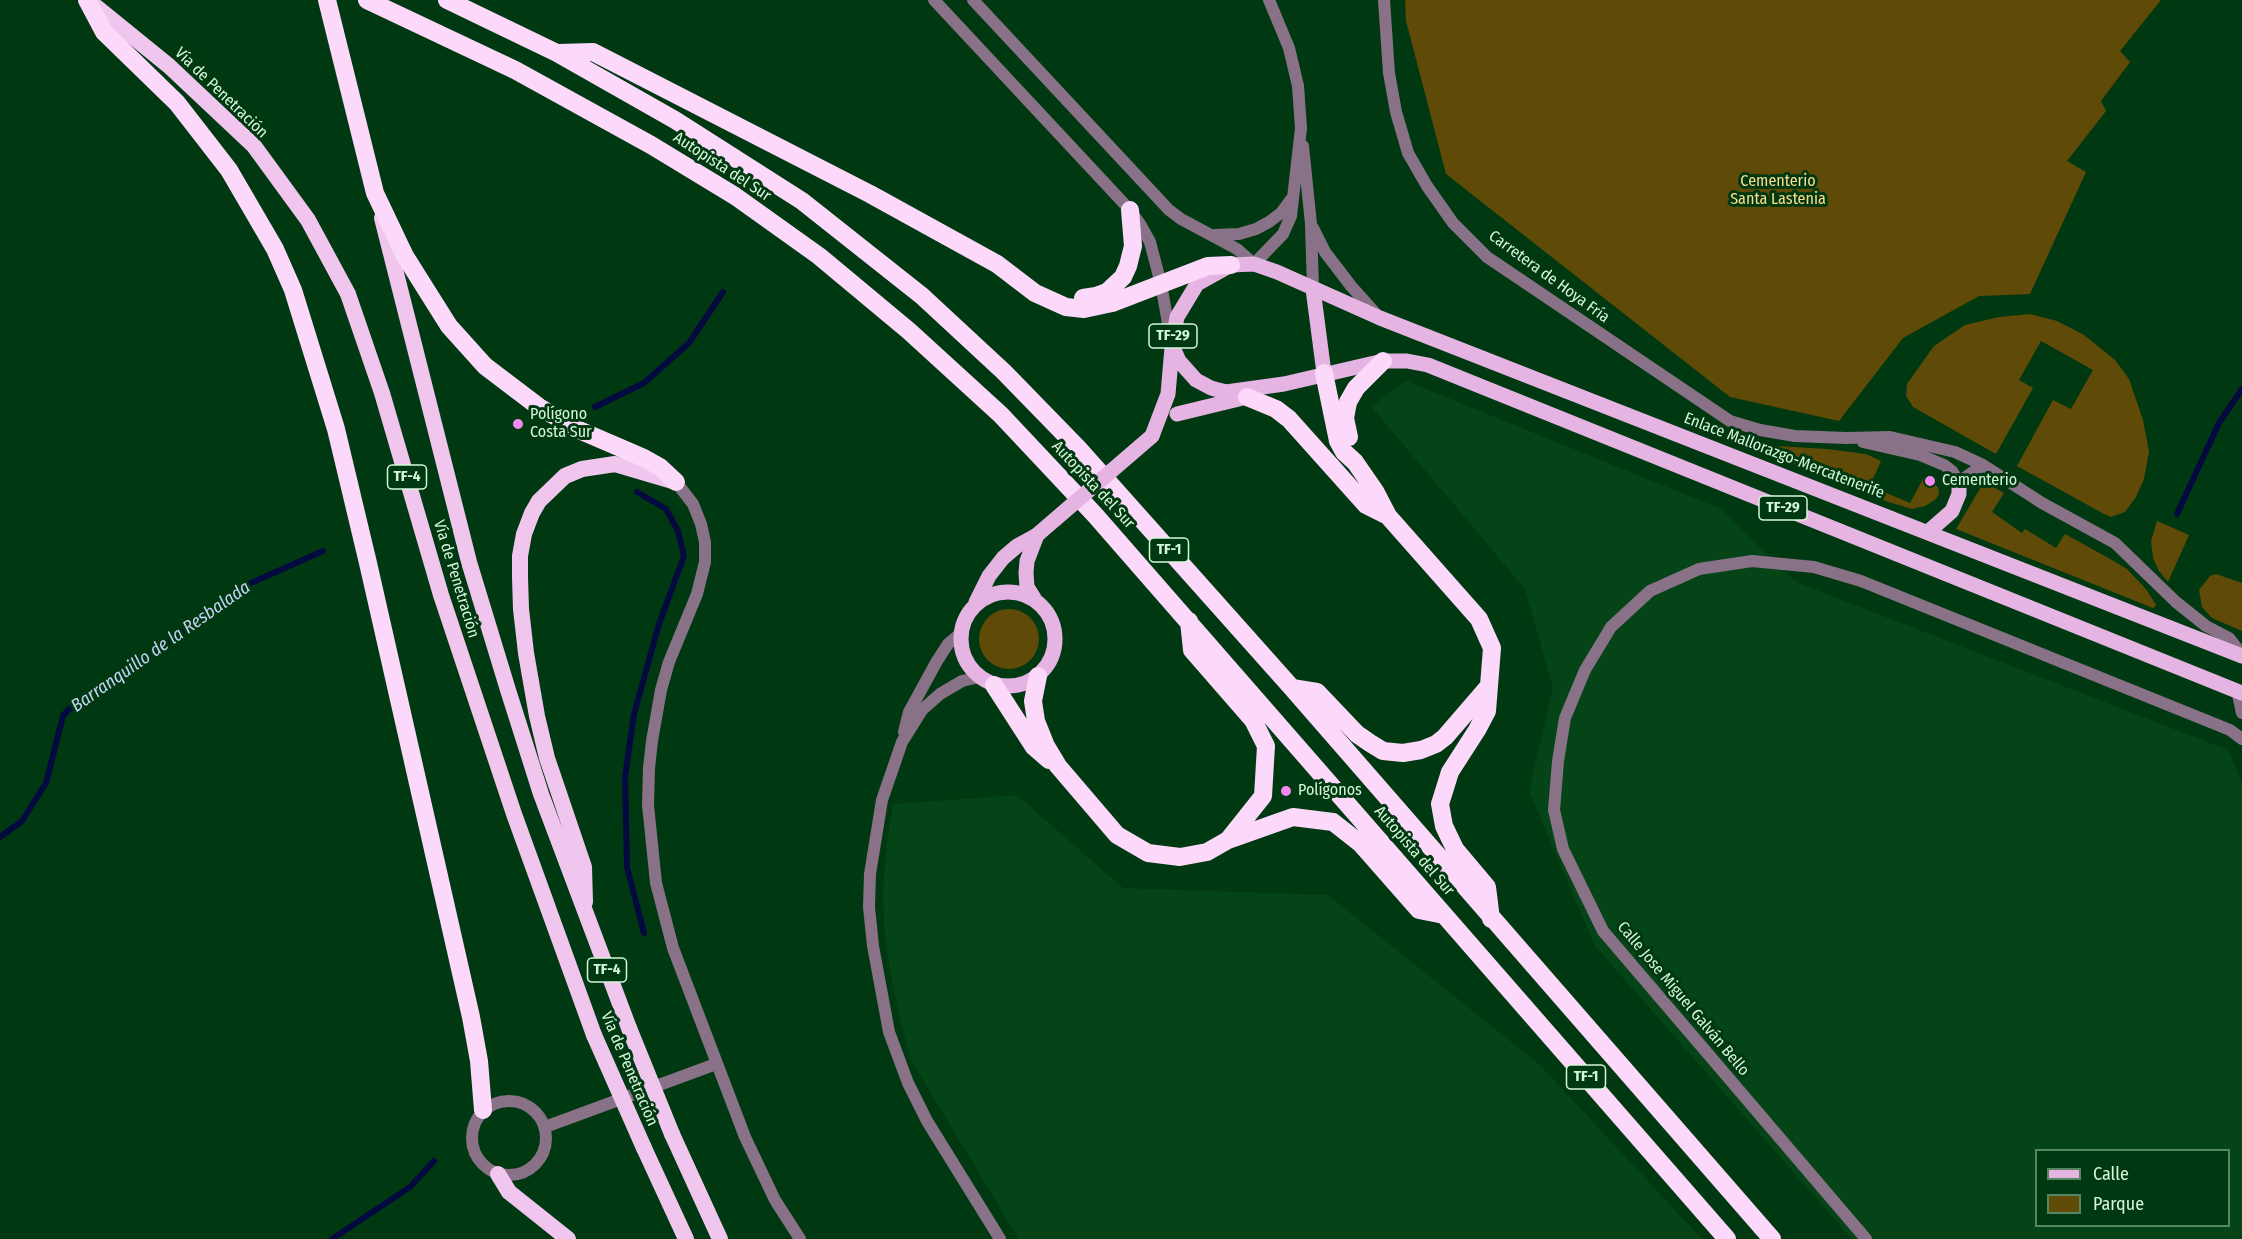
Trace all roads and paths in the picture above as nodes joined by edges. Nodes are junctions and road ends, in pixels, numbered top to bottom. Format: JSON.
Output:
{"nodes":[{"id":1,"x":88,"y":0,"type":"edge"},
{"id":2,"x":327,"y":0,"type":"edge"},
{"id":3,"x":367,"y":0,"type":"edge"},
{"id":4,"x":447,"y":0,"type":"edge"},
{"id":5,"x":973,"y":0,"type":"edge"},
{"id":6,"x":1269,"y":0,"type":"edge"},
{"id":7,"x":1384,"y":0,"type":"edge"},
{"id":8,"x":933,"y":1,"type":"edge"},
{"id":9,"x":557,"y":53,"type":"junction"},
{"id":10,"x":1301,"y":128,"type":"junction"},
{"id":11,"x":375,"y":193,"type":"junction"},
{"id":12,"x":1294,"y":194,"type":"junction"},
{"id":13,"x":1130,"y":210,"type":"junction"},
{"id":14,"x":1311,"y":224,"type":"junction"},
{"id":15,"x":1212,"y":235,"type":"junction"},
{"id":16,"x":1254,"y":264,"type":"junction"},
{"id":17,"x":1231,"y":265,"type":"junction"},
{"id":18,"x":1011,"y":273,"type":"junction"},
{"id":19,"x":1161,"y":284,"type":"junction"},
{"id":20,"x":1313,"y":289,"type":"junction"},
{"id":21,"x":1380,"y":318,"type":"junction"},
{"id":22,"x":1172,"y":345,"type":"junction"},
{"id":23,"x":1383,"y":361,"type":"junction"},
{"id":24,"x":1324,"y":374,"type":"junction"},
{"id":25,"x":1284,"y":384,"type":"junction"},
{"id":26,"x":1226,"y":392,"type":"junction"},
{"id":27,"x":1247,"y":397,"type":"junction"},
{"id":28,"x":1177,"y":414,"type":"junction"},
{"id":29,"x":1152,"y":436,"type":"junction"},
{"id":30,"x":1846,"y":438,"type":"junction"},
{"id":31,"x":1354,"y":462,"type":"junction"},
{"id":32,"x":1983,"y":465,"type":"junction"},
{"id":33,"x":1959,"y":482,"type":"junction"},
{"id":34,"x":676,"y":483,"type":"junction"},
{"id":35,"x":1388,"y":516,"type":"junction"},
{"id":36,"x":1928,"y":532,"type":"junction"},
{"id":37,"x":1037,"y":535,"type":"junction"},
{"id":38,"x":1034,"y":598,"type":"junction"},
{"id":39,"x":975,"y":604,"type":"junction"},
{"id":40,"x":1189,"y":621,"type":"junction"},
{"id":41,"x":961,"y":633,"type":"junction"},
{"id":42,"x":2242,"y":656,"type":"edge"},
{"id":43,"x":1038,"y":676,"type":"junction"},
{"id":44,"x":987,"y":681,"type":"junction"},
{"id":45,"x":1490,"y":686,"type":"junction"},
{"id":46,"x":1292,"y":688,"type":"junction"},
{"id":47,"x":2239,"y":692,"type":"edge"},
{"id":48,"x":2242,"y":713,"type":"edge"},
{"id":49,"x":2242,"y":739,"type":"edge"},
{"id":50,"x":902,"y":742,"type":"junction"},
{"id":51,"x":1058,"y":766,"type":"junction"},
{"id":52,"x":1228,"y":840,"type":"junction"},
{"id":53,"x":584,"y":912,"type":"junction"},
{"id":54,"x":1444,"y":915,"type":"junction"},
{"id":55,"x":1491,"y":919,"type":"junction"},
{"id":56,"x":716,"y":1064,"type":"junction"},
{"id":57,"x":483,"y":1110,"type":"junction"},
{"id":58,"x":544,"y":1127,"type":"junction"},
{"id":59,"x":498,"y":1174,"type":"junction"},
{"id":60,"x":568,"y":1239,"type":"edge"},
{"id":61,"x":686,"y":1239,"type":"edge"},
{"id":62,"x":720,"y":1239,"type":"edge"},
{"id":63,"x":800,"y":1239,"type":"edge"},
{"id":64,"x":1000,"y":1239,"type":"edge"},
{"id":65,"x":1727,"y":1239,"type":"edge"},
{"id":66,"x":1772,"y":1239,"type":"edge"},
{"id":67,"x":1866,"y":1239,"type":"edge"}],
"edges":[{"from":1,"to":57,"type":"highway"},
{"from":1,"to":61,"type":"highway","name":"Vía de Penetración","number":"TF-4","bridge":true},
{"from":2,"to":11,"type":"highway","number":"TF-4"},
{"from":3,"to":40,"type":"highway","name":"Autopista del Sur","number":"TF-1"},
{"from":4,"to":9,"type":"highway","name":"Autopista del Sur","number":"TF-1"},
{"from":5,"to":15,"type":"street"},
{"from":6,"to":10,"type":"street"},
{"from":7,"to":30,"type":"street","name":"Carretera de Hoya Fría"},
{"from":8,"to":13,"type":"street"},
{"from":9,"to":18,"type":"highway"},
{"from":9,"to":46,"type":"highway","name":"Autopista del Sur","number":"TF-1"},
{"from":10,"to":12,"type":"street"},
{"from":10,"to":14,"type":"street"},
{"from":11,"to":34,"type":"highway"},
{"from":11,"to":53,"type":"highway","name":"Vía de Penetración","number":"TF-4"},
{"from":12,"to":15,"type":"street"},
{"from":12,"to":16,"type":"street"},
{"from":13,"to":18,"type":"highway"},
{"from":13,"to":19,"type":"street"},
{"from":14,"to":20,"type":"street"},
{"from":14,"to":21,"type":"street"},
{"from":15,"to":16,"type":"street"},
{"from":16,"to":17,"type":"main road","number":"TF-29"},
{"from":16,"to":20,"type":"main road","number":"TF-29"},
{"from":17,"to":19,"type":"highway"},
{"from":17,"to":22,"type":"main road","number":"TF-29"},
{"from":18,"to":19,"type":"highway"},
{"from":19,"to":22,"type":"street"},
{"from":20,"to":21,"type":"main road","name":"Enlace Mallorazgo-Mercatenerife","number":"TF-29"},
{"from":20,"to":24,"type":"main road"},
{"from":21,"to":36,"type":"main road","name":"Enlace Mallorazgo-Mercatenerife","number":"TF-29"},
{"from":22,"to":26,"type":"main road","number":"TF-29"},
{"from":22,"to":29,"type":"main road"},
{"from":23,"to":24,"type":"main road","number":"TF-29"},
{"from":23,"to":31,"type":"highway"},
{"from":23,"to":47,"type":"main road","number":"TF-29"},
{"from":24,"to":25,"type":"main road","number":"TF-29"},
{"from":24,"to":31,"type":"highway"},
{"from":25,"to":26,"type":"main road","number":"TF-29"},
{"from":25,"to":27,"type":"main road"},
{"from":26,"to":28,"type":"main road"},
{"from":27,"to":28,"type":"main road"},
{"from":27,"to":35,"type":"highway"},
{"from":28,"to":29,"type":"main road"},
{"from":29,"to":37,"type":"main road","bridge":true},
{"from":30,"to":32,"type":"street","name":"Carretera de Hoya Fría"},
{"from":30,"to":33,"type":"street","name":"Carretera de Hoya Fría"},
{"from":31,"to":35,"type":"highway"},
{"from":32,"to":33,"type":"street"},
{"from":32,"to":42,"type":"street","name":"Carretera de Hoya Fría"},
{"from":33,"to":36,"type":"main road"},
{"from":34,"to":53,"type":"highway"},
{"from":34,"to":56,"type":"street"},
{"from":35,"to":45,"type":"highway"},
{"from":36,"to":42,"type":"main road","name":"Enlace Mallorazgo-Mercatenerife","number":"TF-29"},
{"from":37,"to":38,"type":"main road"},
{"from":37,"to":39,"type":"main road"},
{"from":38,"to":39,"type":"main road"},
{"from":38,"to":43,"type":"main road"},
{"from":39,"to":41,"type":"main road"},
{"from":40,"to":52,"type":"highway"},
{"from":40,"to":54,"type":"highway","name":"Autopista del Sur","number":"TF-1"},
{"from":41,"to":44,"type":"main road"},
{"from":41,"to":50,"type":"street"},
{"from":43,"to":44,"type":"main road"},
{"from":43,"to":51,"type":"highway"},
{"from":44,"to":50,"type":"street"},
{"from":44,"to":51,"type":"highway"},
{"from":45,"to":46,"type":"highway"},
{"from":45,"to":55,"type":"highway"},
{"from":46,"to":55,"type":"highway","name":"Autopista del Sur","number":"TF-1"},
{"from":47,"to":48,"type":"street"},
{"from":49,"to":67,"type":"street","name":"Calle Jose Miguel Galván Bello"},
{"from":50,"to":64,"type":"street"},
{"from":51,"to":52,"type":"highway"},
{"from":52,"to":54,"type":"highway"},
{"from":53,"to":62,"type":"highway","name":"Vía de Penetración","number":"TF-4","bridge":true},
{"from":54,"to":65,"type":"highway","name":"Autopista del Sur","number":"TF-1"},
{"from":55,"to":66,"type":"highway","name":"Autopista del Sur","number":"TF-1"},
{"from":56,"to":58,"type":"street"},
{"from":56,"to":63,"type":"street"},
{"from":57,"to":58,"type":"street"},
{"from":57,"to":59,"type":"street"},
{"from":58,"to":59,"type":"street"},
{"from":59,"to":60,"type":"highway"}]}
